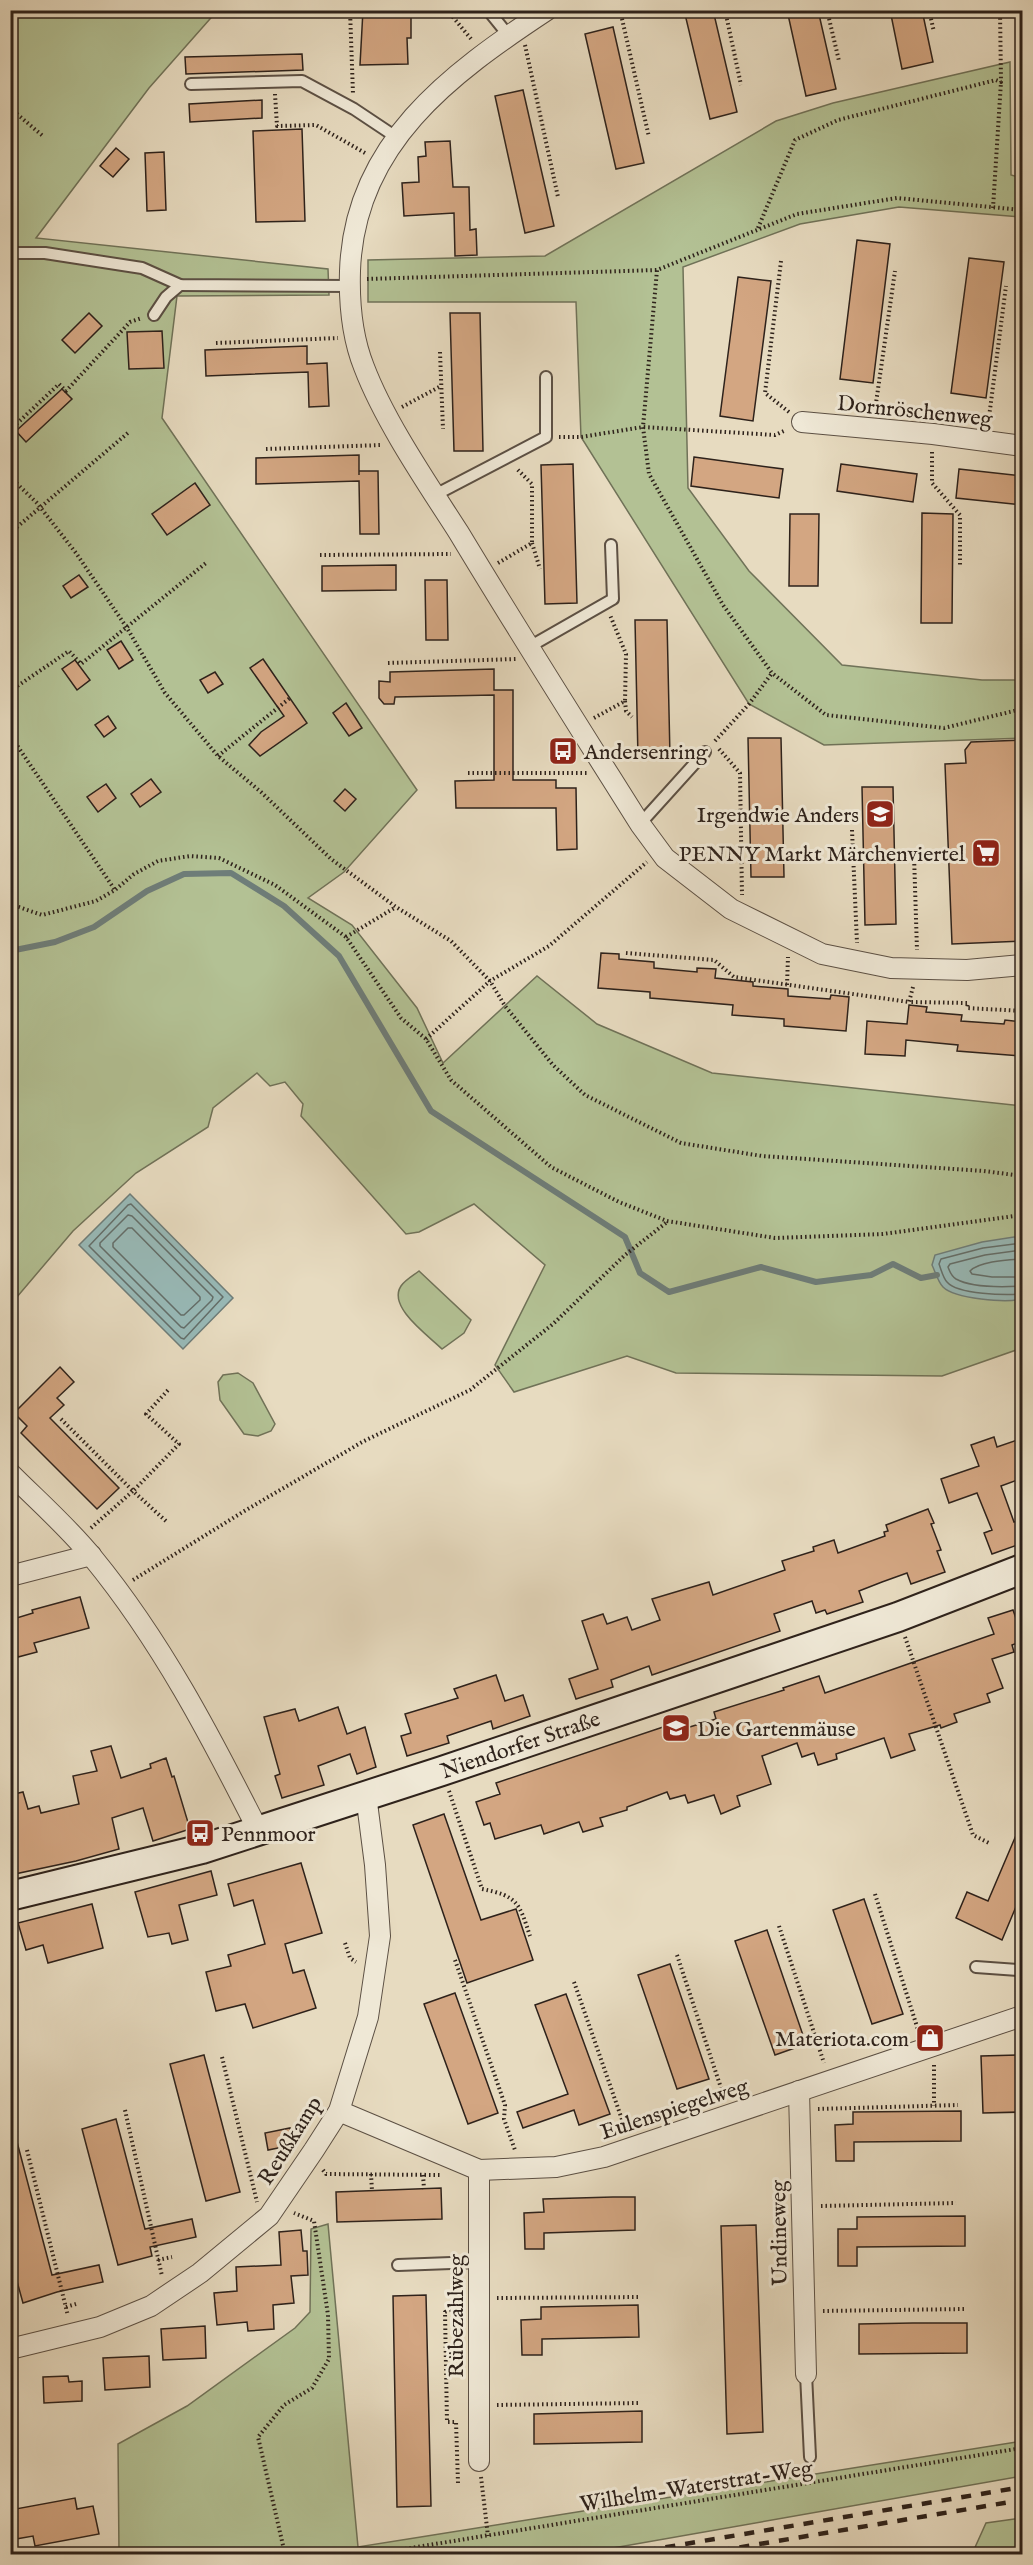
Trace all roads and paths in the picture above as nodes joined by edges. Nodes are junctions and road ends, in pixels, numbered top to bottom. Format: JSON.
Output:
{"nodes":[{"id":1,"x":23,"y":10,"type":"edge"},
{"id":2,"x":124,"y":10,"type":"edge"},
{"id":3,"x":350,"y":10,"type":"edge"},
{"id":4,"x":447,"y":10,"type":"edge"},
{"id":5,"x":488,"y":10,"type":"edge"},
{"id":6,"x":548,"y":10,"type":"edge"},
{"id":7,"x":620,"y":10,"type":"edge"},
{"id":8,"x":725,"y":10,"type":"edge"},
{"id":9,"x":827,"y":10,"type":"edge"},
{"id":10,"x":929,"y":10,"type":"edge"},
{"id":11,"x":1000,"y":10,"type":"edge"},
{"id":12,"x":129,"y":14,"type":"dead end"},
{"id":13,"x":10,"y":25,"type":"edge"},
{"id":14,"x":515,"y":32,"type":"junction"},
{"id":15,"x":934,"y":32,"type":"dead end"},
{"id":16,"x":484,"y":54,"type":"junction"},
{"id":17,"x":838,"y":61,"type":"dead end"},
{"id":18,"x":274,"y":82,"type":"junction"},
{"id":19,"x":1001,"y":82,"type":"junction"},
{"id":20,"x":191,"y":84,"type":"dead end"},
{"id":21,"x":741,"y":85,"type":"dead end"},
{"id":22,"x":10,"y":108,"type":"edge"},
{"id":23,"x":354,"y":109,"type":"junction"},
{"id":24,"x":44,"y":137,"type":"dead end"},
{"id":25,"x":396,"y":137,"type":"junction"},
{"id":26,"x":648,"y":138,"type":"dead end"},
{"id":27,"x":380,"y":163,"type":"junction"},
{"id":28,"x":558,"y":197,"type":"dead end"},
{"id":29,"x":993,"y":208,"type":"junction"},
{"id":30,"x":1023,"y":210,"type":"edge"},
{"id":31,"x":757,"y":229,"type":"junction"},
{"id":32,"x":10,"y":253,"type":"edge"},
{"id":33,"x":781,"y":261,"type":"dead end"},
{"id":34,"x":657,"y":270,"type":"junction"},
{"id":35,"x":895,"y":271,"type":"dead end"},
{"id":36,"x":350,"y":283,"type":"junction"},
{"id":37,"x":180,"y":285,"type":"junction"},
{"id":38,"x":1006,"y":286,"type":"dead end"},
{"id":39,"x":154,"y":315,"type":"joint"},
{"id":40,"x":355,"y":338,"type":"junction"},
{"id":41,"x":216,"y":343,"type":"dead end"},
{"id":42,"x":440,"y":352,"type":"dead end"},
{"id":43,"x":546,"y":378,"type":"dead end"},
{"id":44,"x":441,"y":386,"type":"junction"},
{"id":45,"x":388,"y":414,"type":"junction"},
{"id":46,"x":802,"y":422,"type":"junction"},
{"id":47,"x":643,"y":427,"type":"junction"},
{"id":48,"x":443,"y":429,"type":"dead end"},
{"id":49,"x":10,"y":430,"type":"edge"},
{"id":50,"x":873,"y":430,"type":"junction"},
{"id":51,"x":129,"y":432,"type":"dead end"},
{"id":52,"x":933,"y":434,"type":"junction"},
{"id":53,"x":546,"y":437,"type":"junction"},
{"id":54,"x":986,"y":441,"type":"junction"},
{"id":55,"x":405,"y":445,"type":"junction"},
{"id":56,"x":1023,"y":446,"type":"edge"},
{"id":57,"x":266,"y":449,"type":"dead end"},
{"id":58,"x":507,"y":459,"type":"junction"},
{"id":59,"x":10,"y":477,"type":"edge"},
{"id":60,"x":435,"y":495,"type":"junction"},
{"id":61,"x":40,"y":507,"type":"junction"},
{"id":62,"x":10,"y":533,"type":"edge"},
{"id":63,"x":532,"y":543,"type":"junction"},
{"id":64,"x":611,"y":545,"type":"dead end"},
{"id":65,"x":471,"y":554,"type":"junction"},
{"id":66,"x":320,"y":555,"type":"dead end"},
{"id":67,"x":206,"y":563,"type":"dead end"},
{"id":68,"x":960,"y":567,"type":"dead end"},
{"id":69,"x":540,"y":569,"type":"dead end"},
{"id":70,"x":483,"y":572,"type":"junction"},
{"id":71,"x":605,"y":604,"type":"junction"},
{"id":72,"x":128,"y":628,"type":"junction"},
{"id":73,"x":532,"y":653,"type":"junction"},
{"id":74,"x":388,"y":663,"type":"dead end"},
{"id":75,"x":772,"y":673,"type":"junction"},
{"id":76,"x":10,"y":691,"type":"edge"},
{"id":77,"x":291,"y":698,"type":"dead end"},
{"id":78,"x":625,"y":701,"type":"junction"},
{"id":79,"x":1023,"y":709,"type":"edge"},
{"id":80,"x":632,"y":717,"type":"dead end"},
{"id":81,"x":578,"y":726,"type":"junction"},
{"id":82,"x":10,"y":735,"type":"edge"},
{"id":83,"x":705,"y":752,"type":"junction"},
{"id":84,"x":218,"y":756,"type":"junction"},
{"id":85,"x":607,"y":772,"type":"junction"},
{"id":86,"x":468,"y":773,"type":"dead end"},
{"id":87,"x":640,"y":824,"type":"junction"},
{"id":88,"x":852,"y":830,"type":"dead end"},
{"id":89,"x":660,"y":852,"type":"junction"},
{"id":90,"x":914,"y":855,"type":"dead end"},
{"id":91,"x":115,"y":890,"type":"junction"},
{"id":92,"x":10,"y":904,"type":"edge"},
{"id":93,"x":396,"y":907,"type":"junction"},
{"id":94,"x":742,"y":915,"type":"junction"},
{"id":95,"x":346,"y":938,"type":"junction"},
{"id":96,"x":795,"y":940,"type":"junction"},
{"id":97,"x":626,"y":953,"type":"dead end"},
{"id":98,"x":858,"y":961,"type":"junction"},
{"id":99,"x":1023,"y":965,"type":"edge"},
{"id":100,"x":918,"y":969,"type":"junction"},
{"id":101,"x":490,"y":981,"type":"junction"},
{"id":102,"x":787,"y":986,"type":"junction"},
{"id":103,"x":909,"y":1002,"type":"junction"},
{"id":104,"x":1023,"y":1011,"type":"edge"},
{"id":105,"x":426,"y":1039,"type":"junction"},
{"id":106,"x":1023,"y":1176,"type":"edge"},
{"id":107,"x":1023,"y":1215,"type":"edge"},
{"id":108,"x":667,"y":1221,"type":"junction"},
{"id":109,"x":169,"y":1389,"type":"dead end"},
{"id":110,"x":62,"y":1419,"type":"dead end"},
{"id":111,"x":10,"y":1473,"type":"edge"},
{"id":112,"x":133,"y":1491,"type":"junction"},
{"id":113,"x":167,"y":1522,"type":"dead end"},
{"id":114,"x":84,"y":1548,"type":"junction"},
{"id":115,"x":1023,"y":1569,"type":"edge"},
{"id":116,"x":10,"y":1576,"type":"edge"},
{"id":117,"x":118,"y":1590,"type":"junction"},
{"id":118,"x":898,"y":1617,"type":"junction"},
{"id":119,"x":442,"y":1771,"type":"junction"},
{"id":120,"x":366,"y":1795,"type":"junction"},
{"id":121,"x":258,"y":1830,"type":"junction"},
{"id":122,"x":989,"y":1843,"type":"dead end"},
{"id":123,"x":875,"y":1894,"type":"dead end"},
{"id":124,"x":10,"y":1896,"type":"edge"},
{"id":125,"x":779,"y":1926,"type":"dead end"},
{"id":126,"x":530,"y":1936,"type":"dead end"},
{"id":127,"x":677,"y":1955,"type":"dead end"},
{"id":128,"x":455,"y":1960,"type":"dead end"},
{"id":129,"x":976,"y":1967,"type":"dead end"},
{"id":130,"x":1018,"y":1970,"type":"dead end"},
{"id":131,"x":574,"y":1982,"type":"dead end"},
{"id":132,"x":1023,"y":2016,"type":"edge"},
{"id":133,"x":929,"y":2048,"type":"junction"},
{"id":134,"x":222,"y":2057,"type":"dead end"},
{"id":135,"x":830,"y":2081,"type":"junction"},
{"id":136,"x":800,"y":2100,"type":"junction"},
{"id":137,"x":958,"y":2105,"type":"dead end"},
{"id":138,"x":934,"y":2106,"type":"junction"},
{"id":139,"x":125,"y":2110,"type":"dead end"},
{"id":140,"x":339,"y":2111,"type":"junction"},
{"id":141,"x":729,"y":2115,"type":"junction"},
{"id":142,"x":632,"y":2147,"type":"junction"},
{"id":143,"x":27,"y":2150,"type":"dead end"},
{"id":144,"x":309,"y":2158,"type":"junction"},
{"id":145,"x":519,"y":2168,"type":"junction"},
{"id":146,"x":479,"y":2170,"type":"junction"},
{"id":147,"x":371,"y":2174,"type":"junction"},
{"id":148,"x":423,"y":2175,"type":"junction"},
{"id":149,"x":424,"y":2189,"type":"dead end"},
{"id":150,"x":372,"y":2191,"type":"dead end"},
{"id":151,"x":956,"y":2203,"type":"dead end"},
{"id":152,"x":277,"y":2205,"type":"junction"},
{"id":153,"x":802,"y":2206,"type":"junction"},
{"id":154,"x":262,"y":2223,"type":"junction"},
{"id":155,"x":172,"y":2257,"type":"dead end"},
{"id":156,"x":158,"y":2260,"type":"junction"},
{"id":157,"x":478,"y":2262,"type":"junction"},
{"id":158,"x":398,"y":2265,"type":"dead end"},
{"id":159,"x":166,"y":2295,"type":"junction"},
{"id":160,"x":76,"y":2304,"type":"dead end"},
{"id":161,"x":66,"y":2307,"type":"junction"},
{"id":162,"x":965,"y":2308,"type":"dead end"},
{"id":163,"x":804,"y":2311,"type":"junction"},
{"id":164,"x":73,"y":2334,"type":"junction"},
{"id":165,"x":10,"y":2349,"type":"edge"},
{"id":166,"x":806,"y":2374,"type":"joint"},
{"id":167,"x":640,"y":2403,"type":"dead end"},
{"id":168,"x":479,"y":2406,"type":"junction"},
{"id":169,"x":1023,"y":2448,"type":"edge"},
{"id":170,"x":810,"y":2457,"type":"dead end"},
{"id":171,"x":479,"y":2461,"type":"joint"},
{"id":172,"x":488,"y":2536,"type":"junction"},
{"id":173,"x":285,"y":2554,"type":"edge"},
{"id":174,"x":374,"y":2554,"type":"edge"}],
"edges":[{"from":1,"to":13,"type":"path"},
{"from":2,"to":12,"type":"path"},
{"from":3,"to":23,"type":"path"},
{"from":4,"to":16,"type":"path"},
{"from":5,"to":14,"type":"lane"},
{"from":6,"to":14,"type":"street"},
{"from":7,"to":26,"type":"path"},
{"from":8,"to":21,"type":"path"},
{"from":9,"to":17,"type":"path"},
{"from":10,"to":15,"type":"path"},
{"from":11,"to":19,"type":"path"},
{"from":14,"to":16,"type":"street"},
{"from":14,"to":28,"type":"path"},
{"from":16,"to":25,"type":"street"},
{"from":18,"to":20,"type":"lane"},
{"from":18,"to":23,"type":"lane"},
{"from":18,"to":27,"type":"path"},
{"from":19,"to":29,"type":"path"},
{"from":19,"to":31,"type":"path"},
{"from":22,"to":24,"type":"path"},
{"from":23,"to":25,"type":"lane"},
{"from":25,"to":27,"type":"street"},
{"from":27,"to":36,"type":"street"},
{"from":29,"to":30,"type":"path"},
{"from":29,"to":31,"type":"path"},
{"from":31,"to":34,"type":"path"},
{"from":32,"to":37,"type":"lane"},
{"from":33,"to":46,"type":"path"},
{"from":34,"to":36,"type":"path"},
{"from":34,"to":47,"type":"path"},
{"from":35,"to":50,"type":"path"},
{"from":36,"to":37,"type":"lane"},
{"from":36,"to":40,"type":"street"},
{"from":37,"to":39,"type":"lane"},
{"from":38,"to":54,"type":"path"},
{"from":39,"to":49,"type":"path"},
{"from":40,"to":41,"type":"path"},
{"from":40,"to":45,"type":"street"},
{"from":42,"to":44,"type":"path"},
{"from":43,"to":53,"type":"lane"},
{"from":44,"to":45,"type":"path"},
{"from":44,"to":48,"type":"path"},
{"from":45,"to":55,"type":"street"},
{"from":46,"to":47,"type":"path"},
{"from":46,"to":50,"type":"street","name":"Dornröschenweg"},
{"from":47,"to":53,"type":"path"},
{"from":47,"to":75,"type":"path"},
{"from":50,"to":52,"type":"street","name":"Dornröschenweg"},
{"from":51,"to":61,"type":"path"},
{"from":52,"to":54,"type":"street","name":"Dornröschenweg"},
{"from":52,"to":68,"type":"path"},
{"from":53,"to":58,"type":"lane"},
{"from":54,"to":56,"type":"street","name":"Dornröschenweg"},
{"from":55,"to":57,"type":"path"},
{"from":55,"to":60,"type":"street"},
{"from":58,"to":60,"type":"lane"},
{"from":58,"to":63,"type":"path"},
{"from":59,"to":61,"type":"path"},
{"from":60,"to":65,"type":"street"},
{"from":61,"to":62,"type":"path"},
{"from":61,"to":72,"type":"path"},
{"from":63,"to":69,"type":"path"},
{"from":63,"to":70,"type":"path"},
{"from":64,"to":71,"type":"lane"},
{"from":65,"to":66,"type":"path"},
{"from":65,"to":70,"type":"street"},
{"from":67,"to":72,"type":"path"},
{"from":70,"to":73,"type":"street"},
{"from":71,"to":73,"type":"lane"},
{"from":71,"to":78,"type":"path"},
{"from":72,"to":76,"type":"path"},
{"from":72,"to":84,"type":"path"},
{"from":73,"to":74,"type":"path"},
{"from":73,"to":81,"type":"street"},
{"from":75,"to":79,"type":"path"},
{"from":75,"to":83,"type":"path"},
{"from":77,"to":84,"type":"path"},
{"from":78,"to":80,"type":"path"},
{"from":78,"to":81,"type":"path"},
{"from":81,"to":85,"type":"street"},
{"from":82,"to":91,"type":"path"},
{"from":83,"to":87,"type":"lane"},
{"from":83,"to":94,"type":"path"},
{"from":84,"to":93,"type":"path"},
{"from":85,"to":86,"type":"path"},
{"from":85,"to":87,"type":"street"},
{"from":87,"to":89,"type":"street"},
{"from":88,"to":98,"type":"path"},
{"from":89,"to":94,"type":"street"},
{"from":89,"to":101,"type":"path"},
{"from":90,"to":100,"type":"path"},
{"from":91,"to":92,"type":"path"},
{"from":91,"to":95,"type":"path"},
{"from":93,"to":95,"type":"path"},
{"from":93,"to":101,"type":"path"},
{"from":94,"to":96,"type":"street"},
{"from":95,"to":105,"type":"path"},
{"from":96,"to":98,"type":"street"},
{"from":96,"to":102,"type":"path"},
{"from":97,"to":102,"type":"path"},
{"from":98,"to":100,"type":"street"},
{"from":99,"to":100,"type":"street"},
{"from":100,"to":103,"type":"path"},
{"from":101,"to":105,"type":"path"},
{"from":101,"to":106,"type":"path"},
{"from":102,"to":103,"type":"path"},
{"from":103,"to":104,"type":"path"},
{"from":105,"to":108,"type":"path"},
{"from":107,"to":108,"type":"path"},
{"from":108,"to":117,"type":"path"},
{"from":109,"to":112,"type":"path"},
{"from":110,"to":112,"type":"path"},
{"from":111,"to":114,"type":"street"},
{"from":112,"to":113,"type":"path"},
{"from":112,"to":114,"type":"path"},
{"from":114,"to":116,"type":"street"},
{"from":114,"to":117,"type":"street"},
{"from":115,"to":118,"type":"main road","name":"Niendorfer Straße"},
{"from":117,"to":121,"type":"street"},
{"from":118,"to":119,"type":"main road","name":"Niendorfer Straße"},
{"from":118,"to":122,"type":"path"},
{"from":119,"to":120,"type":"main road","name":"Niendorfer Straße"},
{"from":119,"to":126,"type":"path"},
{"from":120,"to":121,"type":"main road","name":"Niendorfer Straße"},
{"from":120,"to":140,"type":"street","name":"Reußkamp"},
{"from":121,"to":124,"type":"main road","name":"Niendorfer Straße"},
{"from":123,"to":133,"type":"path"},
{"from":125,"to":135,"type":"path"},
{"from":127,"to":141,"type":"path"},
{"from":128,"to":145,"type":"path"},
{"from":129,"to":130,"type":"lane"},
{"from":131,"to":142,"type":"path"},
{"from":132,"to":133,"type":"street","name":"Eulenspiegelweg"},
{"from":133,"to":135,"type":"street","name":"Eulenspiegelweg"},
{"from":133,"to":138,"type":"path"},
{"from":134,"to":154,"type":"path"},
{"from":135,"to":136,"type":"street","name":"Eulenspiegelweg"},
{"from":136,"to":138,"type":"path"},
{"from":136,"to":141,"type":"street","name":"Eulenspiegelweg"},
{"from":136,"to":153,"type":"street","name":"Undineweg"},
{"from":137,"to":138,"type":"path"},
{"from":139,"to":156,"type":"path"},
{"from":140,"to":144,"type":"street","name":"Reußkamp"},
{"from":140,"to":146,"type":"street","name":"Eulenspiegelweg"},
{"from":141,"to":142,"type":"street","name":"Eulenspiegelweg"},
{"from":142,"to":145,"type":"street","name":"Eulenspiegelweg"},
{"from":143,"to":161,"type":"path"},
{"from":144,"to":147,"type":"path"},
{"from":144,"to":152,"type":"street","name":"Reußkamp"},
{"from":145,"to":146,"type":"street","name":"Eulenspiegelweg"},
{"from":146,"to":148,"type":"path"},
{"from":146,"to":157,"type":"street","name":"Rübezahlweg"},
{"from":147,"to":148,"type":"path"},
{"from":147,"to":150,"type":"path"},
{"from":148,"to":149,"type":"path"},
{"from":151,"to":153,"type":"path"},
{"from":152,"to":154,"type":"street","name":"Reußkamp"},
{"from":152,"to":173,"type":"path"},
{"from":153,"to":163,"type":"street","name":"Undineweg"},
{"from":154,"to":159,"type":"street","name":"Reußkamp"},
{"from":155,"to":156,"type":"path"},
{"from":156,"to":159,"type":"path"},
{"from":157,"to":158,"type":"lane"},
{"from":157,"to":168,"type":"street","name":"Rübezahlweg"},
{"from":159,"to":164,"type":"street","name":"Reußkamp"},
{"from":160,"to":161,"type":"path"},
{"from":161,"to":164,"type":"path"},
{"from":162,"to":163,"type":"path"},
{"from":163,"to":166,"type":"street","name":"Undineweg"},
{"from":164,"to":165,"type":"street","name":"Reußkamp"},
{"from":166,"to":170,"type":"lane"},
{"from":167,"to":168,"type":"path"},
{"from":168,"to":171,"type":"street","name":"Rübezahlweg"},
{"from":169,"to":172,"type":"path","name":"Wilhelm-Waterstrat-Weg"},
{"from":171,"to":172,"type":"path"},
{"from":172,"to":174,"type":"path","name":"Wilhelm-Waterstrat-Weg"}]}
